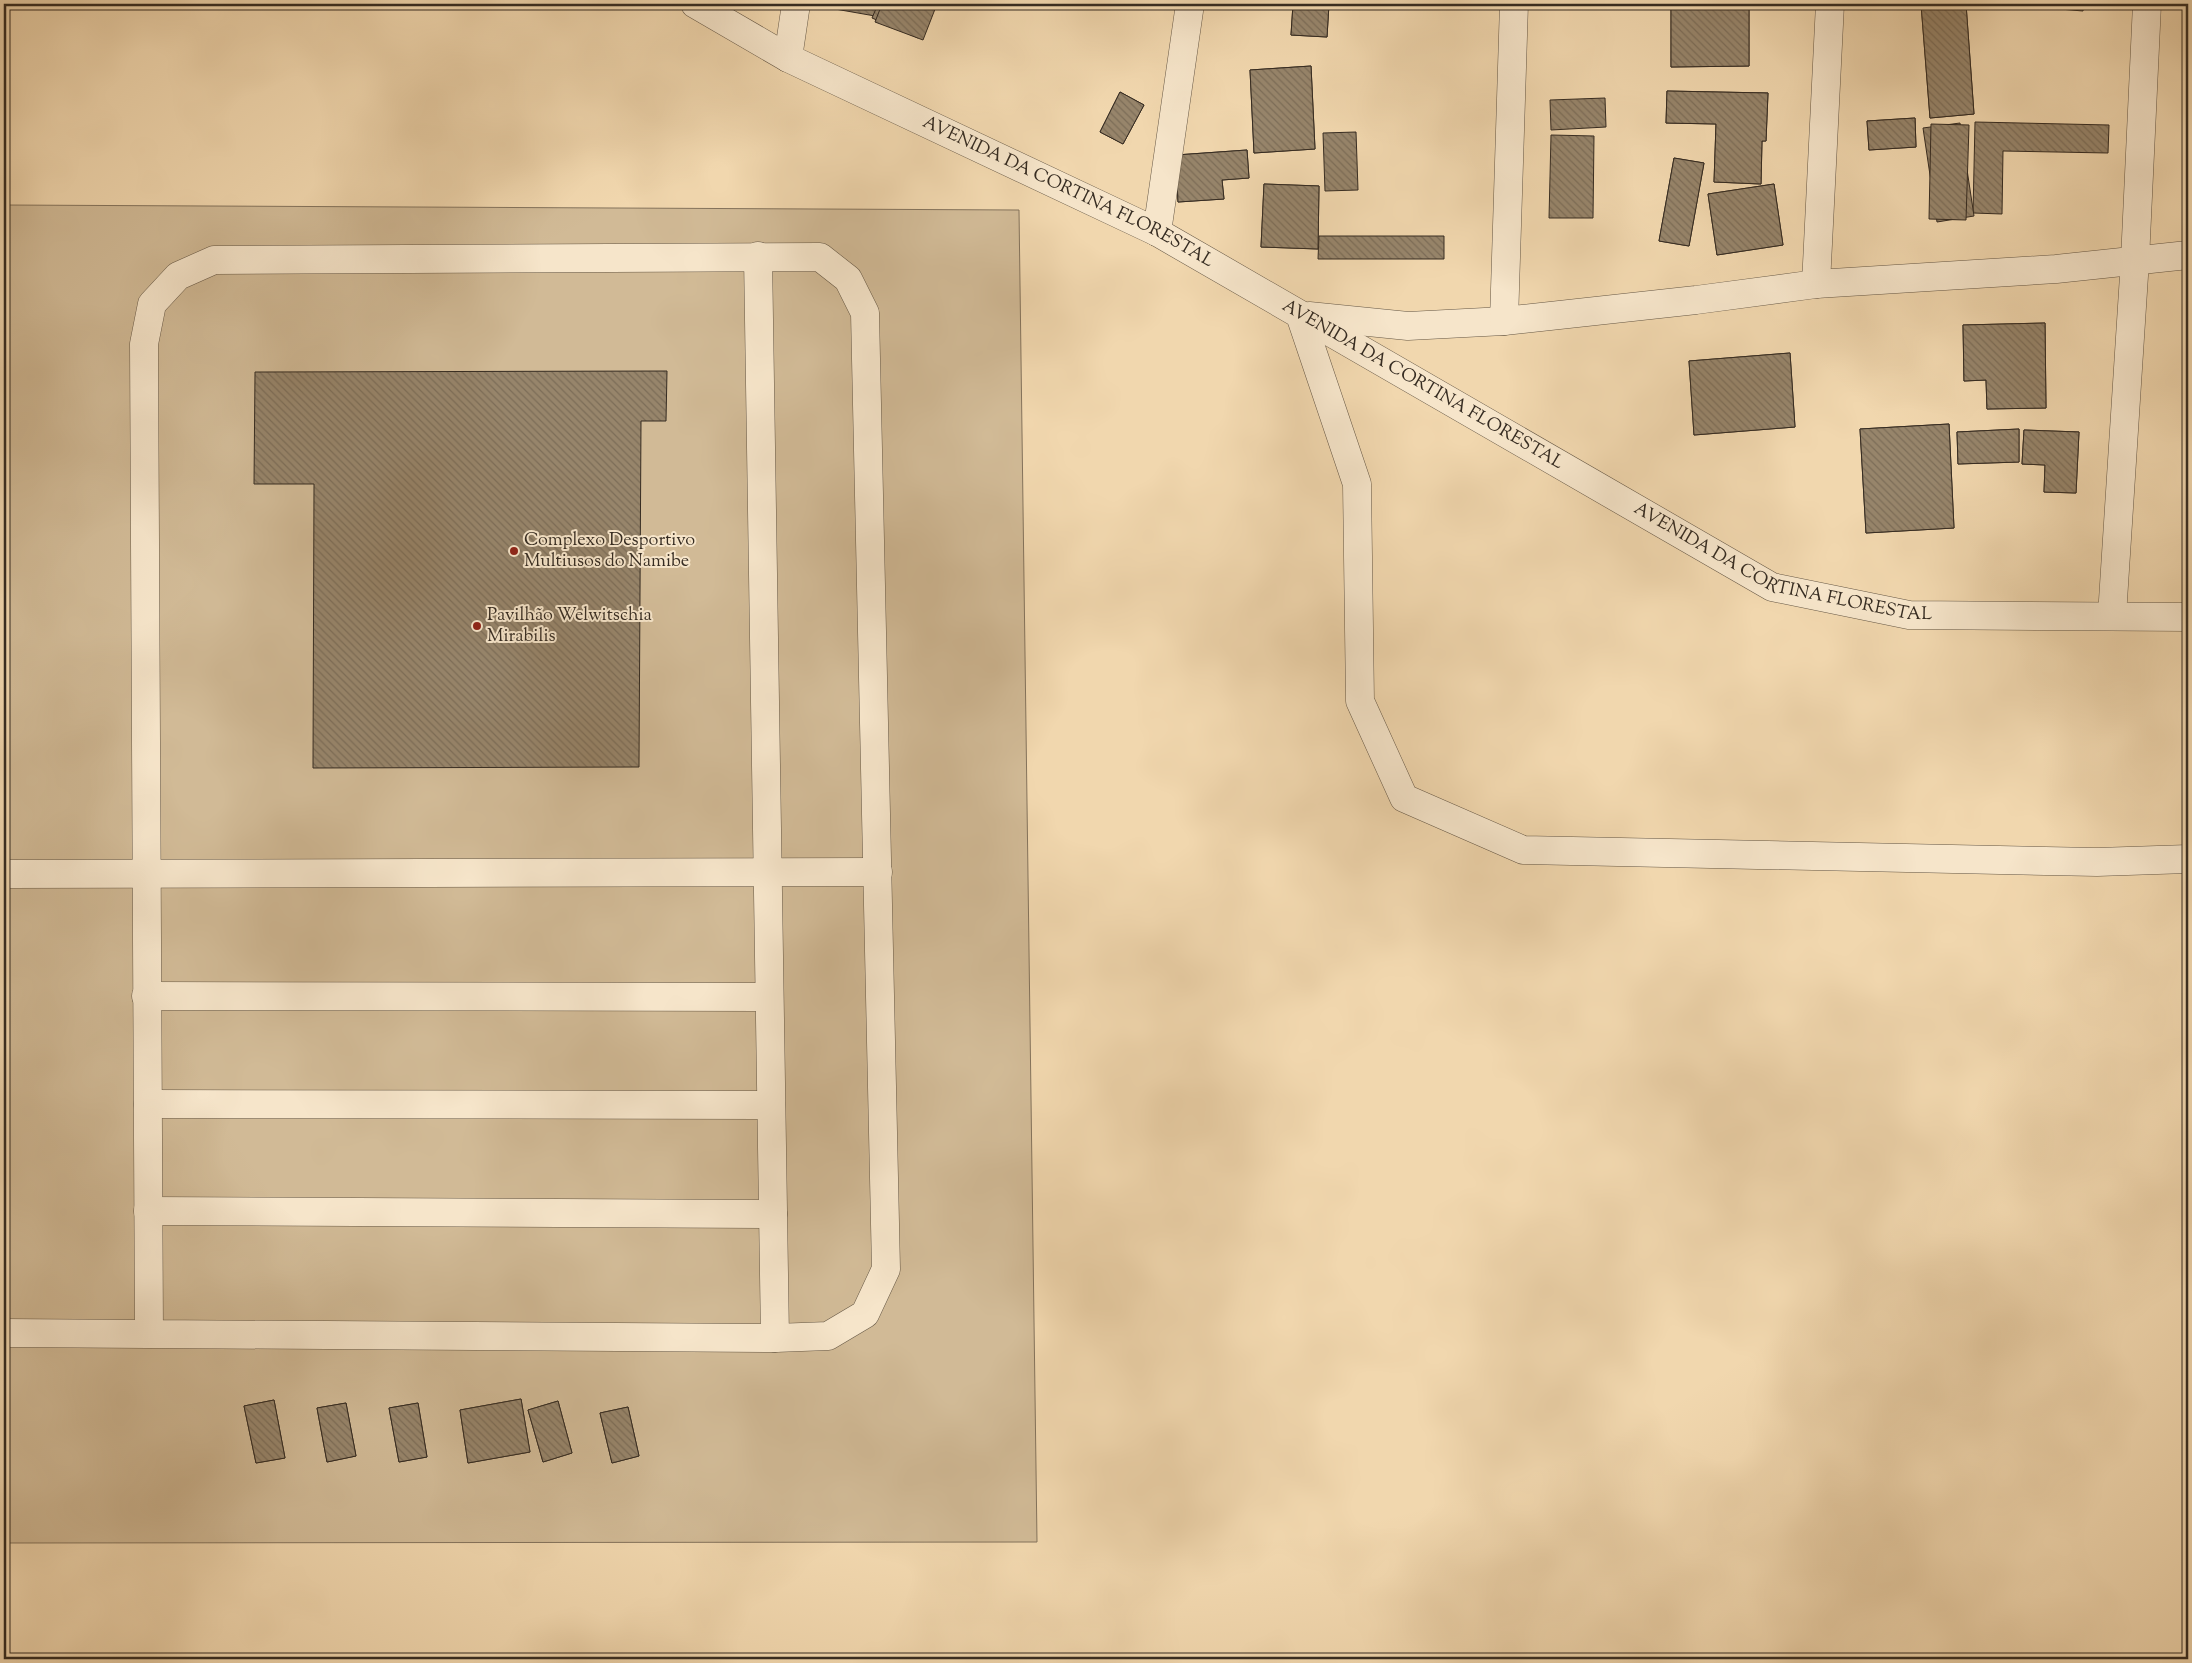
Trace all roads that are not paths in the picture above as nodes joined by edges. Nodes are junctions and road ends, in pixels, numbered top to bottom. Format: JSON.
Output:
{"nodes":[{"id":1,"x":695,"y":4,"type":"edge"},
{"id":2,"x":796,"y":4,"type":"edge"},
{"id":3,"x":1190,"y":4,"type":"edge"},
{"id":4,"x":1514,"y":4,"type":"edge"},
{"id":5,"x":1830,"y":4,"type":"edge"},
{"id":6,"x":2147,"y":4,"type":"edge"},
{"id":7,"x":788,"y":58,"type":"junction"},
{"id":8,"x":1157,"y":232,"type":"junction"},
{"id":9,"x":2188,"y":255,"type":"edge"},
{"id":10,"x":758,"y":256,"type":"junction"},
{"id":11,"x":2136,"y":260,"type":"junction"},
{"id":12,"x":1816,"y":284,"type":"junction"},
{"id":13,"x":1300,"y":315,"type":"junction"},
{"id":14,"x":1504,"y":321,"type":"junction"},
{"id":15,"x":2112,"y":616,"type":"junction"},
{"id":16,"x":2188,"y":617,"type":"edge"},
{"id":17,"x":2188,"y":859,"type":"edge"},
{"id":18,"x":767,"y":872,"type":"junction"},
{"id":19,"x":878,"y":872,"type":"junction"},
{"id":20,"x":146,"y":873,"type":"junction"},
{"id":21,"x":4,"y":874,"type":"edge"},
{"id":22,"x":146,"y":996,"type":"junction"},
{"id":23,"x":769,"y":997,"type":"junction"},
{"id":24,"x":148,"y":1104,"type":"junction"},
{"id":25,"x":771,"y":1105,"type":"junction"},
{"id":26,"x":148,"y":1211,"type":"junction"},
{"id":27,"x":773,"y":1214,"type":"junction"},
{"id":28,"x":4,"y":1333,"type":"edge"},
{"id":29,"x":150,"y":1334,"type":"junction"},
{"id":30,"x":775,"y":1338,"type":"junction"}],
"edges":[{"from":1,"to":7,"type":"street","name":"AVENIDA DA CORTINA FLORESTAL"},
{"from":2,"to":7,"type":"street"},
{"from":3,"to":8,"type":"street"},
{"from":4,"to":14,"type":"street"},
{"from":5,"to":12,"type":"street"},
{"from":6,"to":11,"type":"street"},
{"from":7,"to":8,"type":"street","name":"AVENIDA DA CORTINA FLORESTAL"},
{"from":8,"to":13,"type":"street","name":"AVENIDA DA CORTINA FLORESTAL"},
{"from":9,"to":11,"type":"street"},
{"from":10,"to":18,"type":"street"},
{"from":10,"to":19,"type":"street"},
{"from":10,"to":20,"type":"street"},
{"from":11,"to":12,"type":"street"},
{"from":11,"to":15,"type":"street"},
{"from":12,"to":14,"type":"street"},
{"from":13,"to":14,"type":"street"},
{"from":13,"to":15,"type":"street","name":"AVENIDA DA CORTINA FLORESTAL"},
{"from":13,"to":17,"type":"street"},
{"from":15,"to":16,"type":"street","name":"AVENIDA DA CORTINA FLORESTAL"},
{"from":18,"to":19,"type":"street"},
{"from":18,"to":20,"type":"street"},
{"from":18,"to":23,"type":"street"},
{"from":19,"to":30,"type":"street"},
{"from":20,"to":21,"type":"street"},
{"from":20,"to":22,"type":"street"},
{"from":22,"to":23,"type":"street"},
{"from":22,"to":24,"type":"street"},
{"from":23,"to":25,"type":"street"},
{"from":24,"to":25,"type":"street"},
{"from":24,"to":26,"type":"street"},
{"from":25,"to":27,"type":"street"},
{"from":26,"to":27,"type":"street"},
{"from":26,"to":29,"type":"street"},
{"from":27,"to":30,"type":"street"},
{"from":28,"to":29,"type":"street"},
{"from":29,"to":30,"type":"street"}]}
